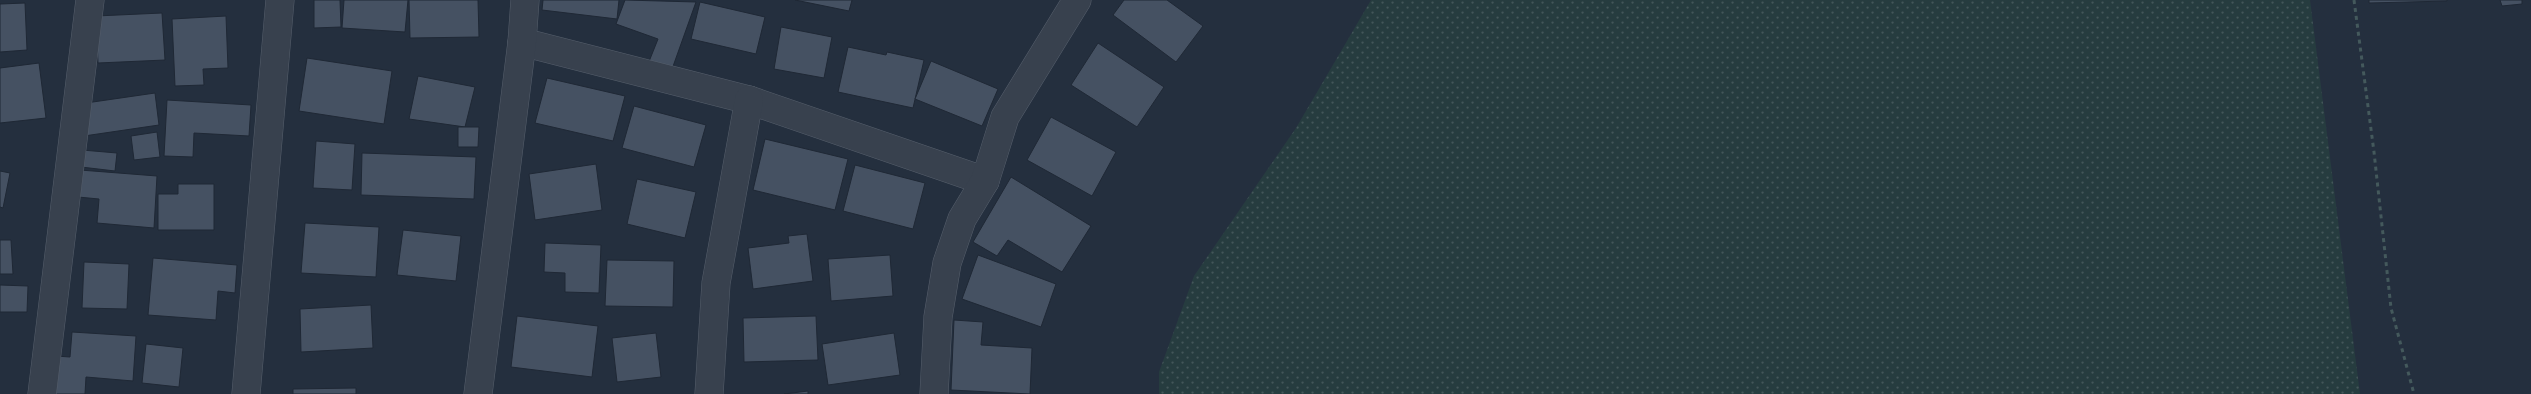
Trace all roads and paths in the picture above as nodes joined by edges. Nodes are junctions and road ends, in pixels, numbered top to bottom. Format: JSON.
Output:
{"nodes":[{"id":1,"x":90,"y":0,"type":"edge"},
{"id":2,"x":280,"y":0,"type":"edge"},
{"id":3,"x":525,"y":0,"type":"edge"},
{"id":4,"x":1077,"y":0,"type":"edge"},
{"id":5,"x":2354,"y":0,"type":"edge"},
{"id":6,"x":522,"y":42,"type":"junction"},
{"id":7,"x":749,"y":100,"type":"junction"},
{"id":8,"x":985,"y":181,"type":"junction"},
{"id":9,"x":42,"y":394,"type":"edge"},
{"id":10,"x":246,"y":394,"type":"edge"},
{"id":11,"x":478,"y":394,"type":"edge"},
{"id":12,"x":709,"y":394,"type":"edge"},
{"id":13,"x":934,"y":394,"type":"edge"},
{"id":14,"x":2414,"y":394,"type":"edge"}],
"edges":[{"from":1,"to":9,"type":"street"},
{"from":2,"to":10,"type":"street"},
{"from":3,"to":6,"type":"street"},
{"from":4,"to":8,"type":"street"},
{"from":5,"to":14,"type":"path"},
{"from":6,"to":7,"type":"street"},
{"from":6,"to":11,"type":"street"},
{"from":7,"to":8,"type":"street"},
{"from":7,"to":12,"type":"street"},
{"from":8,"to":13,"type":"street"}]}
